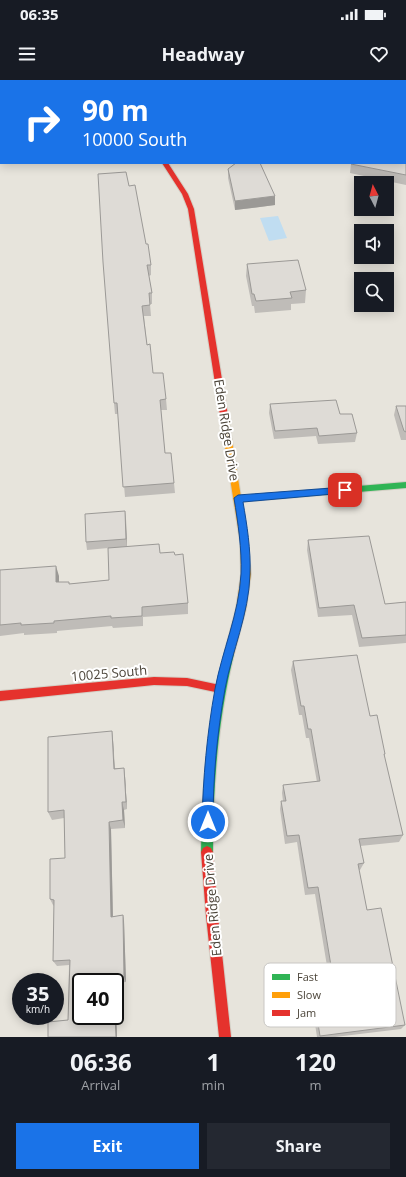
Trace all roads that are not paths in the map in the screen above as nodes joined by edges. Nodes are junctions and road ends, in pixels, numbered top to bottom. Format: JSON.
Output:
{"nodes":[{"id":1,"x":166,"y":164,"type":"edge"},
{"id":2,"x":406,"y":485,"type":"edge"},
{"id":3,"x":238,"y":498,"type":"junction"},
{"id":4,"x":220,"y":689,"type":"junction"},
{"id":5,"x":0,"y":696,"type":"edge"},
{"id":6,"x":225,"y":1037,"type":"edge"}],
"edges":[{"from":1,"to":3,"type":"street","name":"Eden Ridge Drive"},
{"from":2,"to":3,"type":"street"},
{"from":3,"to":4,"type":"street","name":"Eden Ridge Drive"},
{"from":4,"to":5,"type":"street","name":"10025 South"},
{"from":4,"to":6,"type":"street","name":"Eden Ridge Drive"}]}
